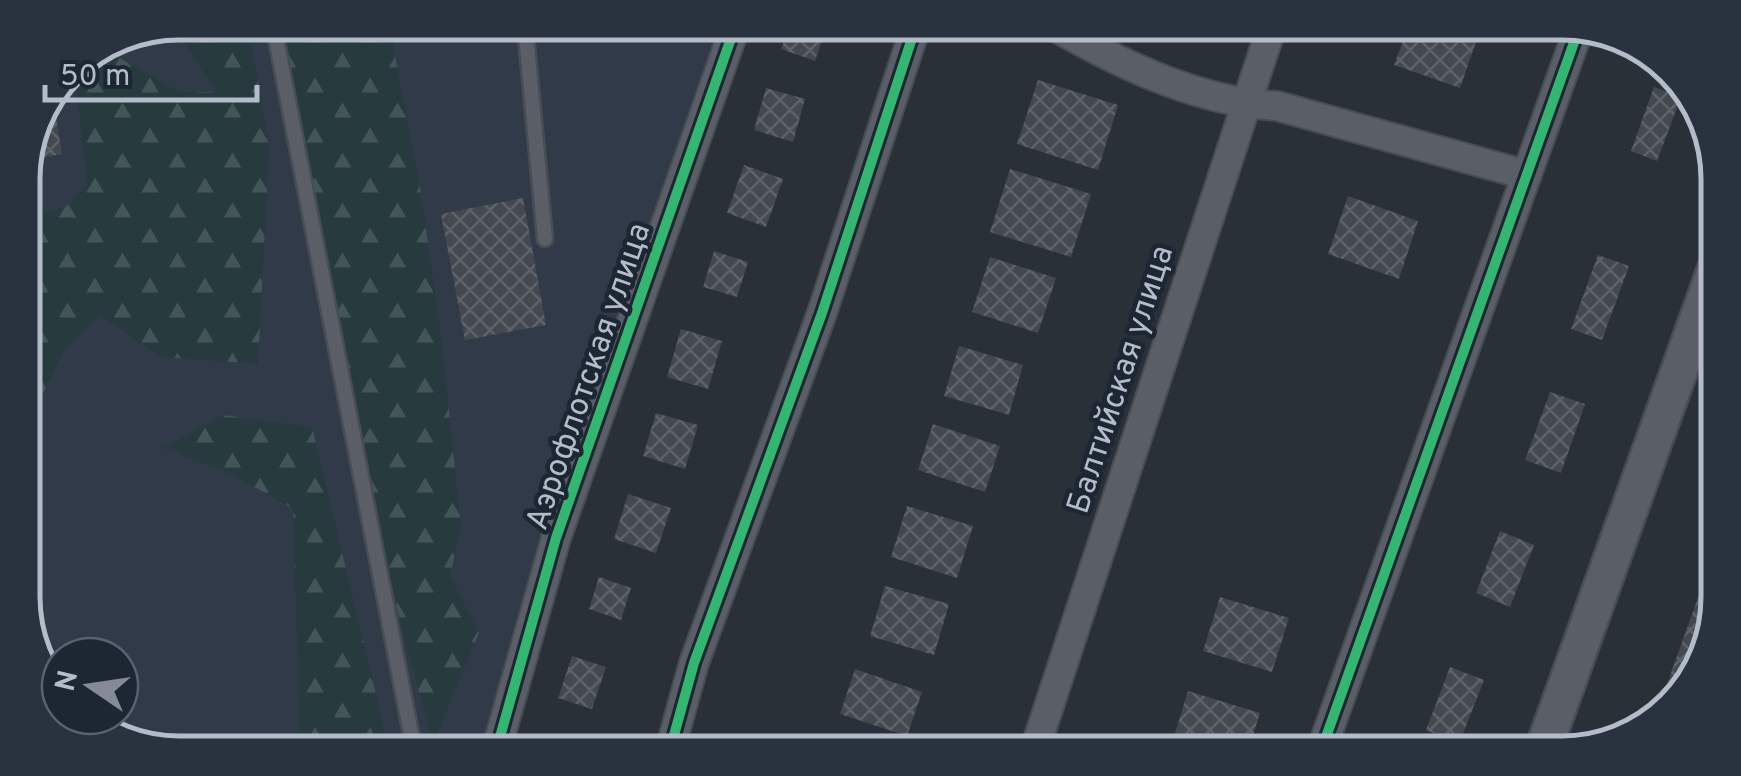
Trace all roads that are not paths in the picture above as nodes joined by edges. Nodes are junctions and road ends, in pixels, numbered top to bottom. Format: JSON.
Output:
{"nodes":[{"id":1,"x":275,"y":40,"type":"edge"},
{"id":2,"x":526,"y":40,"type":"edge"},
{"id":3,"x":730,"y":40,"type":"edge"},
{"id":4,"x":910,"y":40,"type":"edge"},
{"id":5,"x":1079,"y":40,"type":"edge"},
{"id":6,"x":1267,"y":40,"type":"edge"},
{"id":7,"x":1575,"y":41,"type":"edge"},
{"id":8,"x":1246,"y":105,"type":"junction"},
{"id":9,"x":1528,"y":175,"type":"junction"},
{"id":10,"x":545,"y":239,"type":"dead end"},
{"id":11,"x":1701,"y":310,"type":"edge"},
{"id":12,"x":411,"y":736,"type":"edge"},
{"id":13,"x":500,"y":736,"type":"edge"},
{"id":14,"x":674,"y":736,"type":"edge"},
{"id":15,"x":1040,"y":736,"type":"edge"},
{"id":16,"x":1326,"y":736,"type":"edge"},
{"id":17,"x":1548,"y":736,"type":"edge"}],
"edges":[{"from":1,"to":12,"type":"lane"},
{"from":2,"to":10,"type":"lane"},
{"from":3,"to":13,"type":"street","name":"Аэрофлотская улица"},
{"from":4,"to":14,"type":"street"},
{"from":5,"to":8,"type":"street"},
{"from":6,"to":8,"type":"street","name":"Балтийская улица"},
{"from":7,"to":9,"type":"street"},
{"from":8,"to":9,"type":"street"},
{"from":8,"to":15,"type":"street","name":"Балтийская улица"},
{"from":9,"to":16,"type":"street"},
{"from":11,"to":17,"type":"street"}]}
